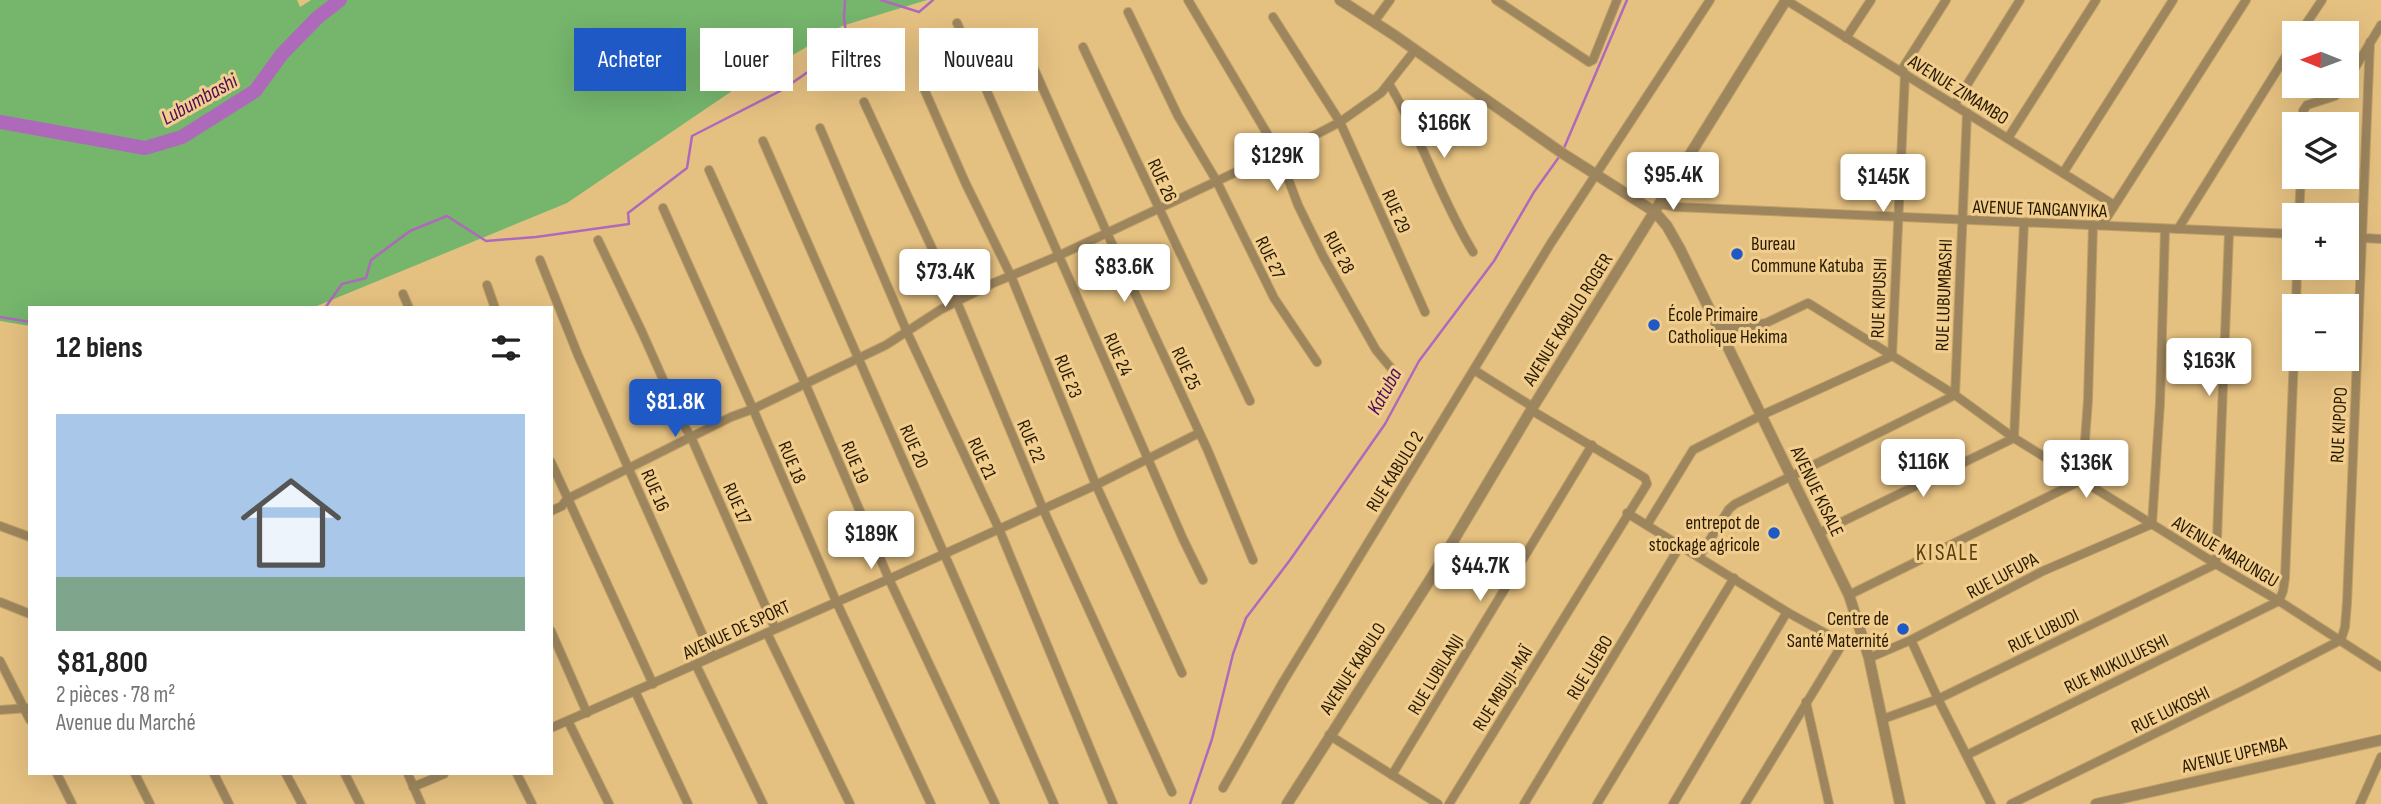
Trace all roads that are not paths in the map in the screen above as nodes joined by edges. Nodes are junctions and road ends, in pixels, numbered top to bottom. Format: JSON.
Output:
{"nodes":[{"id":1,"x":1188,"y":0,"type":"edge"},
{"id":2,"x":1340,"y":0,"type":"edge"},
{"id":3,"x":1390,"y":0,"type":"edge"},
{"id":4,"x":1496,"y":0,"type":"edge"},
{"id":5,"x":1710,"y":0,"type":"edge"},
{"id":6,"x":1786,"y":0,"type":"edge"},
{"id":7,"x":1871,"y":0,"type":"edge"},
{"id":8,"x":1946,"y":0,"type":"edge"},
{"id":9,"x":2020,"y":0,"type":"edge"},
{"id":10,"x":2096,"y":0,"type":"edge"},
{"id":11,"x":2172,"y":0,"type":"edge"},
{"id":12,"x":2245,"y":0,"type":"edge"},
{"id":13,"x":2322,"y":0,"type":"edge"},
{"id":14,"x":1615,"y":1,"type":"edge"},
{"id":15,"x":1128,"y":12,"type":"dead end"},
{"id":16,"x":1273,"y":17,"type":"dead end"},
{"id":17,"x":2308,"y":21,"type":"edge"},
{"id":18,"x":1374,"y":22,"type":"junction"},
{"id":19,"x":957,"y":23,"type":"dead end"},
{"id":20,"x":2381,"y":25,"type":"edge"},
{"id":21,"x":1846,"y":38,"type":"junction"},
{"id":22,"x":2370,"y":42,"type":"junction"},
{"id":23,"x":1083,"y":47,"type":"dead end"},
{"id":24,"x":1415,"y":50,"type":"junction"},
{"id":25,"x":2359,"y":60,"type":"edge"},
{"id":26,"x":2282,"y":62,"type":"edge"},
{"id":27,"x":1903,"y":73,"type":"junction"},
{"id":28,"x":1038,"y":78,"type":"edge"},
{"id":29,"x":1389,"y":84,"type":"junction"},
{"id":30,"x":925,"y":91,"type":"dead end"},
{"id":31,"x":2329,"y":98,"type":"edge"},
{"id":32,"x":864,"y":102,"type":"dead end"},
{"id":33,"x":1955,"y":104,"type":"junction"},
{"id":34,"x":2303,"y":112,"type":"edge"},
{"id":35,"x":1967,"y":113,"type":"junction"},
{"id":36,"x":1340,"y":121,"type":"junction"},
{"id":37,"x":820,"y":128,"type":"dead end"},
{"id":38,"x":2008,"y":138,"type":"junction"},
{"id":39,"x":764,"y":141,"type":"dead end"},
{"id":40,"x":1278,"y":152,"type":"junction"},
{"id":41,"x":709,"y":170,"type":"dead end"},
{"id":42,"x":2063,"y":173,"type":"junction"},
{"id":43,"x":1595,"y":174,"type":"junction"},
{"id":44,"x":1216,"y":180,"type":"junction"},
{"id":45,"x":2115,"y":205,"type":"junction"},
{"id":46,"x":663,"y":208,"type":"dead end"},
{"id":47,"x":1657,"y":208,"type":"junction"},
{"id":48,"x":1158,"y":209,"type":"junction"},
{"id":49,"x":1897,"y":217,"type":"junction"},
{"id":50,"x":1962,"y":221,"type":"junction"},
{"id":51,"x":2024,"y":223,"type":"junction"},
{"id":52,"x":2098,"y":225,"type":"junction"},
{"id":53,"x":2165,"y":229,"type":"junction"},
{"id":54,"x":2178,"y":229,"type":"junction"},
{"id":55,"x":1107,"y":233,"type":"junction"},
{"id":56,"x":2229,"y":233,"type":"junction"},
{"id":57,"x":2282,"y":234,"type":"edge"},
{"id":58,"x":2359,"y":238,"type":"edge"},
{"id":59,"x":2363,"y":238,"type":"junction"},
{"id":60,"x":2381,"y":239,"type":"edge"},
{"id":61,"x":598,"y":240,"type":"dead end"},
{"id":62,"x":1473,"y":252,"type":"dead end"},
{"id":63,"x":1058,"y":256,"type":"junction"},
{"id":64,"x":540,"y":260,"type":"dead end"},
{"id":65,"x":1011,"y":276,"type":"junction"},
{"id":66,"x":487,"y":285,"type":"dead end"},
{"id":67,"x":403,"y":294,"type":"dead end"},
{"id":68,"x":957,"y":302,"type":"junction"},
{"id":69,"x":408,"y":306,"type":"edge"},
{"id":70,"x":494,"y":306,"type":"edge"},
{"id":71,"x":1424,"y":312,"type":"dead end"},
{"id":72,"x":1719,"y":328,"type":"junction"},
{"id":73,"x":907,"y":332,"type":"junction"},
{"id":74,"x":1892,"y":356,"type":"junction"},
{"id":75,"x":858,"y":359,"type":"junction"},
{"id":76,"x":1317,"y":362,"type":"dead end"},
{"id":77,"x":1391,"y":368,"type":"dead end"},
{"id":78,"x":1474,"y":370,"type":"junction"},
{"id":79,"x":2293,"y":371,"type":"edge"},
{"id":80,"x":805,"y":383,"type":"junction"},
{"id":81,"x":1955,"y":395,"type":"junction"},
{"id":82,"x":1250,"y":401,"type":"dead end"},
{"id":83,"x":753,"y":409,"type":"junction"},
{"id":84,"x":1532,"y":409,"type":"junction"},
{"id":85,"x":1762,"y":415,"type":"junction"},
{"id":86,"x":1199,"y":433,"type":"junction"},
{"id":87,"x":691,"y":437,"type":"junction"},
{"id":88,"x":2014,"y":438,"type":"junction"},
{"id":89,"x":1592,"y":446,"type":"junction"},
{"id":90,"x":1148,"y":458,"type":"junction"},
{"id":91,"x":553,"y":467,"type":"edge"},
{"id":92,"x":629,"y":468,"type":"junction"},
{"id":93,"x":1792,"y":475,"type":"junction"},
{"id":94,"x":2082,"y":480,"type":"junction"},
{"id":95,"x":1096,"y":485,"type":"junction"},
{"id":96,"x":567,"y":499,"type":"junction"},
{"id":97,"x":1043,"y":509,"type":"junction"},
{"id":98,"x":553,"y":510,"type":"edge"},
{"id":99,"x":1628,"y":513,"type":"junction"},
{"id":100,"x":2152,"y":524,"type":"junction"},
{"id":101,"x":1647,"y":525,"type":"junction"},
{"id":102,"x":0,"y":526,"type":"edge"},
{"id":103,"x":999,"y":529,"type":"junction"},
{"id":104,"x":1819,"y":533,"type":"junction"},
{"id":105,"x":28,"y":536,"type":"edge"},
{"id":106,"x":1680,"y":546,"type":"junction"},
{"id":107,"x":946,"y":553,"type":"junction"},
{"id":108,"x":1699,"y":556,"type":"junction"},
{"id":109,"x":1253,"y":559,"type":"dead end"},
{"id":110,"x":2216,"y":564,"type":"junction"},
{"id":111,"x":1734,"y":578,"type":"junction"},
{"id":112,"x":889,"y":579,"type":"junction"},
{"id":113,"x":1203,"y":580,"type":"dead end"},
{"id":114,"x":1849,"y":595,"type":"junction"},
{"id":115,"x":0,"y":601,"type":"edge"},
{"id":116,"x":836,"y":601,"type":"junction"},
{"id":117,"x":2279,"y":601,"type":"junction"},
{"id":118,"x":1787,"y":612,"type":"junction"},
{"id":119,"x":28,"y":613,"type":"edge"},
{"id":120,"x":775,"y":628,"type":"junction"},
{"id":121,"x":766,"y":633,"type":"junction"},
{"id":122,"x":553,"y":636,"type":"edge"},
{"id":123,"x":1863,"y":639,"type":"junction"},
{"id":124,"x":1911,"y":640,"type":"junction"},
{"id":125,"x":2341,"y":640,"type":"junction"},
{"id":126,"x":1843,"y":643,"type":"junction"},
{"id":127,"x":712,"y":656,"type":"junction"},
{"id":128,"x":1869,"y":658,"type":"junction"},
{"id":129,"x":0,"y":661,"type":"edge"},
{"id":130,"x":696,"y":665,"type":"junction"},
{"id":131,"x":2381,"y":667,"type":"edge"},
{"id":132,"x":1182,"y":673,"type":"dead end"},
{"id":133,"x":653,"y":684,"type":"junction"},
{"id":134,"x":635,"y":691,"type":"junction"},
{"id":135,"x":1938,"y":699,"type":"junction"},
{"id":136,"x":1806,"y":702,"type":"junction"},
{"id":137,"x":27,"y":708,"type":"edge"},
{"id":138,"x":0,"y":710,"type":"edge"},
{"id":139,"x":587,"y":713,"type":"junction"},
{"id":140,"x":1884,"y":719,"type":"junction"},
{"id":141,"x":568,"y":721,"type":"junction"},
{"id":142,"x":553,"y":727,"type":"edge"},
{"id":143,"x":1329,"y":735,"type":"junction"},
{"id":144,"x":2381,"y":740,"type":"edge"},
{"id":145,"x":1967,"y":755,"type":"junction"},
{"id":146,"x":2381,"y":757,"type":"edge"},
{"id":147,"x":58,"y":775,"type":"edge"},
{"id":148,"x":136,"y":775,"type":"edge"},
{"id":149,"x":214,"y":775,"type":"edge"},
{"id":150,"x":287,"y":775,"type":"edge"},
{"id":151,"x":346,"y":775,"type":"edge"},
{"id":152,"x":408,"y":775,"type":"edge"},
{"id":153,"x":442,"y":775,"type":"edge"},
{"id":154,"x":517,"y":775,"type":"edge"},
{"id":155,"x":1392,"y":775,"type":"junction"},
{"id":156,"x":413,"y":787,"type":"junction"},
{"id":157,"x":1223,"y":788,"type":"dead end"},
{"id":158,"x":1172,"y":792,"type":"dead end"},
{"id":159,"x":72,"y":804,"type":"edge"},
{"id":160,"x":150,"y":804,"type":"edge"},
{"id":161,"x":229,"y":804,"type":"edge"},
{"id":162,"x":302,"y":804,"type":"edge"},
{"id":163,"x":360,"y":804,"type":"edge"},
{"id":164,"x":421,"y":804,"type":"edge"},
{"id":165,"x":531,"y":804,"type":"edge"},
{"id":166,"x":609,"y":804,"type":"edge"},
{"id":167,"x":688,"y":804,"type":"edge"},
{"id":168,"x":763,"y":804,"type":"edge"},
{"id":169,"x":850,"y":804,"type":"edge"},
{"id":170,"x":931,"y":804,"type":"edge"},
{"id":171,"x":995,"y":804,"type":"edge"},
{"id":172,"x":1054,"y":804,"type":"edge"},
{"id":173,"x":1113,"y":804,"type":"edge"},
{"id":174,"x":1287,"y":804,"type":"edge"},
{"id":175,"x":1438,"y":804,"type":"edge"},
{"id":176,"x":1449,"y":804,"type":"edge"},
{"id":177,"x":1524,"y":804,"type":"edge"},
{"id":178,"x":1597,"y":804,"type":"edge"},
{"id":179,"x":1673,"y":804,"type":"edge"},
{"id":180,"x":1745,"y":804,"type":"edge"},
{"id":181,"x":1829,"y":804,"type":"edge"},
{"id":182,"x":1900,"y":804,"type":"edge"},
{"id":183,"x":1992,"y":804,"type":"edge"},
{"id":184,"x":2011,"y":804,"type":"edge"},
{"id":185,"x":2099,"y":804,"type":"edge"},
{"id":186,"x":2360,"y":804,"type":"edge"}],
"edges":[{"from":1,"to":40,"type":"street","name":"RUE 28"},
{"from":2,"to":18,"type":"street"},
{"from":3,"to":18,"type":"street"},
{"from":4,"to":14,"type":"street"},
{"from":5,"to":43,"type":"street","name":"RUE KABULO 2"},
{"from":6,"to":21,"type":"street","name":"AVENUE ZIMAMBO"},
{"from":6,"to":47,"type":"street","name":"AVENUE KABULO ROGER"},
{"from":7,"to":21,"type":"street"},
{"from":8,"to":27,"type":"street"},
{"from":9,"to":33,"type":"street"},
{"from":10,"to":38,"type":"street"},
{"from":11,"to":42,"type":"street"},
{"from":12,"to":45,"type":"street"},
{"from":13,"to":17,"type":"street"},
{"from":15,"to":44,"type":"street","name":"RUE 27"},
{"from":16,"to":36,"type":"street","name":"RUE 29"},
{"from":18,"to":24,"type":"street"},
{"from":19,"to":63,"type":"street","name":"RUE 24"},
{"from":20,"to":22,"type":"street"},
{"from":21,"to":27,"type":"street","name":"AVENUE ZIMAMBO"},
{"from":22,"to":25,"type":"street"},
{"from":22,"to":59,"type":"street","name":"RUE KIPOPO"},
{"from":23,"to":48,"type":"street","name":"RUE 26"},
{"from":24,"to":29,"type":"street"},
{"from":24,"to":43,"type":"street"},
{"from":26,"to":54,"type":"street"},
{"from":27,"to":33,"type":"street","name":"AVENUE ZIMAMBO"},
{"from":27,"to":49,"type":"street","name":"RUE KIPUSHI"},
{"from":28,"to":55,"type":"street","name":"RUE 25"},
{"from":29,"to":36,"type":"street"},
{"from":29,"to":62,"type":"street"},
{"from":30,"to":65,"type":"street","name":"RUE 23"},
{"from":31,"to":34,"type":"street"},
{"from":32,"to":68,"type":"street","name":"RUE 22"},
{"from":33,"to":35,"type":"street","name":"AVENUE ZIMAMBO"},
{"from":35,"to":38,"type":"street","name":"AVENUE ZIMAMBO"},
{"from":35,"to":50,"type":"street","name":"RUE LUBUMBASHI"},
{"from":36,"to":40,"type":"street"},
{"from":36,"to":71,"type":"street","name":"RUE 29"},
{"from":37,"to":73,"type":"street","name":"RUE 21"},
{"from":38,"to":42,"type":"street","name":"AVENUE ZIMAMBO"},
{"from":39,"to":75,"type":"street","name":"RUE 20"},
{"from":40,"to":44,"type":"street"},
{"from":40,"to":77,"type":"street","name":"RUE 28"},
{"from":41,"to":80,"type":"street","name":"RUE 19"},
{"from":42,"to":45,"type":"street","name":"AVENUE ZIMAMBO"},
{"from":43,"to":47,"type":"street"},
{"from":43,"to":78,"type":"street","name":"RUE KABULO 2"},
{"from":44,"to":48,"type":"street"},
{"from":44,"to":76,"type":"street","name":"RUE 27"},
{"from":45,"to":52,"type":"street"},
{"from":46,"to":83,"type":"street","name":"RUE 18"},
{"from":47,"to":49,"type":"street","name":"AVENUE TANGANYIKA"},
{"from":47,"to":72,"type":"street","name":"AVENUE KISALE"},
{"from":47,"to":84,"type":"street","name":"AVENUE KABULO ROGER"},
{"from":48,"to":55,"type":"street"},
{"from":48,"to":82,"type":"street","name":"RUE 26"},
{"from":49,"to":50,"type":"street","name":"AVENUE TANGANYIKA"},
{"from":49,"to":74,"type":"street","name":"RUE KIPUSHI"},
{"from":50,"to":51,"type":"street","name":"AVENUE TANGANYIKA"},
{"from":50,"to":81,"type":"street","name":"RUE LUBUMBASHI"},
{"from":51,"to":52,"type":"street","name":"AVENUE TANGANYIKA"},
{"from":51,"to":88,"type":"street"},
{"from":52,"to":53,"type":"street","name":"AVENUE TANGANYIKA"},
{"from":52,"to":94,"type":"street"},
{"from":53,"to":54,"type":"street","name":"AVENUE TANGANYIKA"},
{"from":53,"to":100,"type":"street"},
{"from":54,"to":56,"type":"street","name":"AVENUE TANGANYIKA"},
{"from":55,"to":63,"type":"street"},
{"from":55,"to":86,"type":"street","name":"RUE 25"},
{"from":56,"to":57,"type":"street","name":"AVENUE TANGANYIKA"},
{"from":56,"to":110,"type":"street"},
{"from":58,"to":59,"type":"street"},
{"from":59,"to":60,"type":"street"},
{"from":59,"to":125,"type":"street","name":"RUE KIPOPO"},
{"from":61,"to":87,"type":"street","name":"RUE 17"},
{"from":63,"to":65,"type":"street"},
{"from":63,"to":90,"type":"street","name":"RUE 24"},
{"from":64,"to":92,"type":"street","name":"RUE 16"},
{"from":65,"to":68,"type":"street"},
{"from":65,"to":95,"type":"street","name":"RUE 23"},
{"from":66,"to":70,"type":"street"},
{"from":67,"to":69,"type":"street"},
{"from":68,"to":73,"type":"street"},
{"from":68,"to":97,"type":"street","name":"RUE 22"},
{"from":72,"to":74,"type":"street","name":"AVENUE MARUNGU"},
{"from":72,"to":85,"type":"street","name":"AVENUE KISALE"},
{"from":73,"to":75,"type":"street"},
{"from":73,"to":103,"type":"street","name":"RUE 21"},
{"from":74,"to":81,"type":"street","name":"AVENUE MARUNGU"},
{"from":74,"to":85,"type":"street"},
{"from":75,"to":80,"type":"street"},
{"from":75,"to":107,"type":"street","name":"RUE 20"},
{"from":78,"to":84,"type":"street"},
{"from":78,"to":157,"type":"street","name":"RUE KABULO 2"},
{"from":79,"to":117,"type":"street"},
{"from":80,"to":83,"type":"street"},
{"from":80,"to":112,"type":"street","name":"RUE 19"},
{"from":81,"to":88,"type":"street","name":"AVENUE MARUNGU"},
{"from":81,"to":93,"type":"street"},
{"from":83,"to":87,"type":"street"},
{"from":83,"to":116,"type":"street","name":"RUE 18"},
{"from":84,"to":89,"type":"street"},
{"from":84,"to":143,"type":"street","name":"AVENUE KABULO"},
{"from":85,"to":93,"type":"street","name":"AVENUE KISALE"},
{"from":85,"to":101,"type":"street"},
{"from":86,"to":90,"type":"street","name":"AVENUE DE SPORT"},
{"from":86,"to":109,"type":"street","name":"RUE 25"},
{"from":87,"to":92,"type":"street"},
{"from":87,"to":120,"type":"street","name":"RUE 17"},
{"from":88,"to":94,"type":"street","name":"AVENUE MARUNGU"},
{"from":88,"to":104,"type":"street"},
{"from":89,"to":99,"type":"street","name":"RUE MBUJI-MAÏ"},
{"from":89,"to":155,"type":"street","name":"RUE LUBILANJI"},
{"from":90,"to":95,"type":"street","name":"AVENUE DE SPORT"},
{"from":90,"to":113,"type":"street","name":"RUE 24"},
{"from":91,"to":96,"type":"street"},
{"from":92,"to":96,"type":"street"},
{"from":92,"to":127,"type":"street","name":"RUE 16"},
{"from":93,"to":104,"type":"street","name":"AVENUE KISALE"},
{"from":93,"to":108,"type":"street"},
{"from":94,"to":100,"type":"street","name":"AVENUE MARUNGU"},
{"from":94,"to":114,"type":"street"},
{"from":95,"to":97,"type":"street","name":"AVENUE DE SPORT"},
{"from":95,"to":132,"type":"street","name":"RUE 23"},
{"from":96,"to":98,"type":"street"},
{"from":96,"to":133,"type":"street"},
{"from":97,"to":103,"type":"street","name":"AVENUE DE SPORT"},
{"from":97,"to":158,"type":"street","name":"RUE 22"},
{"from":99,"to":101,"type":"street"},
{"from":99,"to":176,"type":"street","name":"RUE MBUJI-MAÏ"},
{"from":100,"to":110,"type":"street","name":"AVENUE MARUNGU"},
{"from":100,"to":124,"type":"street","name":"RUE LUFUPA"},
{"from":101,"to":106,"type":"street"},
{"from":102,"to":105,"type":"street"},
{"from":103,"to":107,"type":"street","name":"AVENUE DE SPORT"},
{"from":103,"to":173,"type":"street","name":"RUE 21"},
{"from":104,"to":114,"type":"street","name":"AVENUE KISALE"},
{"from":106,"to":108,"type":"street"},
{"from":106,"to":177,"type":"street","name":"RUE LUEBO"},
{"from":107,"to":112,"type":"street","name":"AVENUE DE SPORT"},
{"from":107,"to":172,"type":"street","name":"RUE 20"},
{"from":108,"to":111,"type":"street"},
{"from":110,"to":117,"type":"street","name":"AVENUE MARUNGU"},
{"from":110,"to":135,"type":"street","name":"RUE LUBUDI"},
{"from":111,"to":118,"type":"street"},
{"from":111,"to":178,"type":"street"},
{"from":112,"to":116,"type":"street","name":"AVENUE DE SPORT"},
{"from":112,"to":171,"type":"street","name":"RUE 19"},
{"from":114,"to":123,"type":"street","name":"AVENUE KISALE"},
{"from":115,"to":119,"type":"street"},
{"from":116,"to":120,"type":"street","name":"AVENUE DE SPORT"},
{"from":116,"to":170,"type":"street","name":"RUE 18"},
{"from":117,"to":125,"type":"street","name":"AVENUE MARUNGU"},
{"from":117,"to":145,"type":"street","name":"RUE MUKULUESHI"},
{"from":118,"to":126,"type":"street"},
{"from":118,"to":179,"type":"street"},
{"from":120,"to":121,"type":"street","name":"AVENUE DE SPORT"},
{"from":121,"to":127,"type":"street","name":"AVENUE DE SPORT"},
{"from":121,"to":169,"type":"street"},
{"from":122,"to":139,"type":"street"},
{"from":123,"to":126,"type":"street"},
{"from":123,"to":128,"type":"street","name":"AVENUE KISALE"},
{"from":124,"to":128,"type":"street","name":"RUE LUFUPA"},
{"from":124,"to":135,"type":"street"},
{"from":125,"to":131,"type":"street","name":"AVENUE MARUNGU"},
{"from":125,"to":184,"type":"street","name":"RUE LUKOSHI"},
{"from":126,"to":136,"type":"street"},
{"from":127,"to":130,"type":"street","name":"AVENUE DE SPORT"},
{"from":128,"to":140,"type":"street","name":"AVENUE KISALE"},
{"from":129,"to":137,"type":"street"},
{"from":130,"to":133,"type":"street","name":"AVENUE DE SPORT"},
{"from":130,"to":168,"type":"street"},
{"from":133,"to":134,"type":"street","name":"AVENUE DE SPORT"},
{"from":134,"to":139,"type":"street","name":"AVENUE DE SPORT"},
{"from":134,"to":167,"type":"street"},
{"from":135,"to":140,"type":"street","name":"RUE LUBUDI"},
{"from":135,"to":145,"type":"street"},
{"from":136,"to":180,"type":"street"},
{"from":136,"to":181,"type":"street"},
{"from":137,"to":138,"type":"street"},
{"from":139,"to":141,"type":"street","name":"AVENUE DE SPORT"},
{"from":140,"to":182,"type":"street","name":"AVENUE KISALE"},
{"from":141,"to":142,"type":"street","name":"AVENUE DE SPORT"},
{"from":141,"to":166,"type":"street"},
{"from":143,"to":155,"type":"street"},
{"from":143,"to":174,"type":"street","name":"AVENUE KABULO"},
{"from":144,"to":185,"type":"street","name":"AVENUE UPEMBA"},
{"from":145,"to":183,"type":"street"},
{"from":146,"to":186,"type":"street"},
{"from":147,"to":159,"type":"street"},
{"from":148,"to":160,"type":"street"},
{"from":149,"to":161,"type":"street"},
{"from":150,"to":162,"type":"street"},
{"from":151,"to":163,"type":"street"},
{"from":152,"to":156,"type":"street"},
{"from":153,"to":156,"type":"street"},
{"from":154,"to":165,"type":"street"},
{"from":155,"to":175,"type":"street"},
{"from":156,"to":164,"type":"street"}]}
